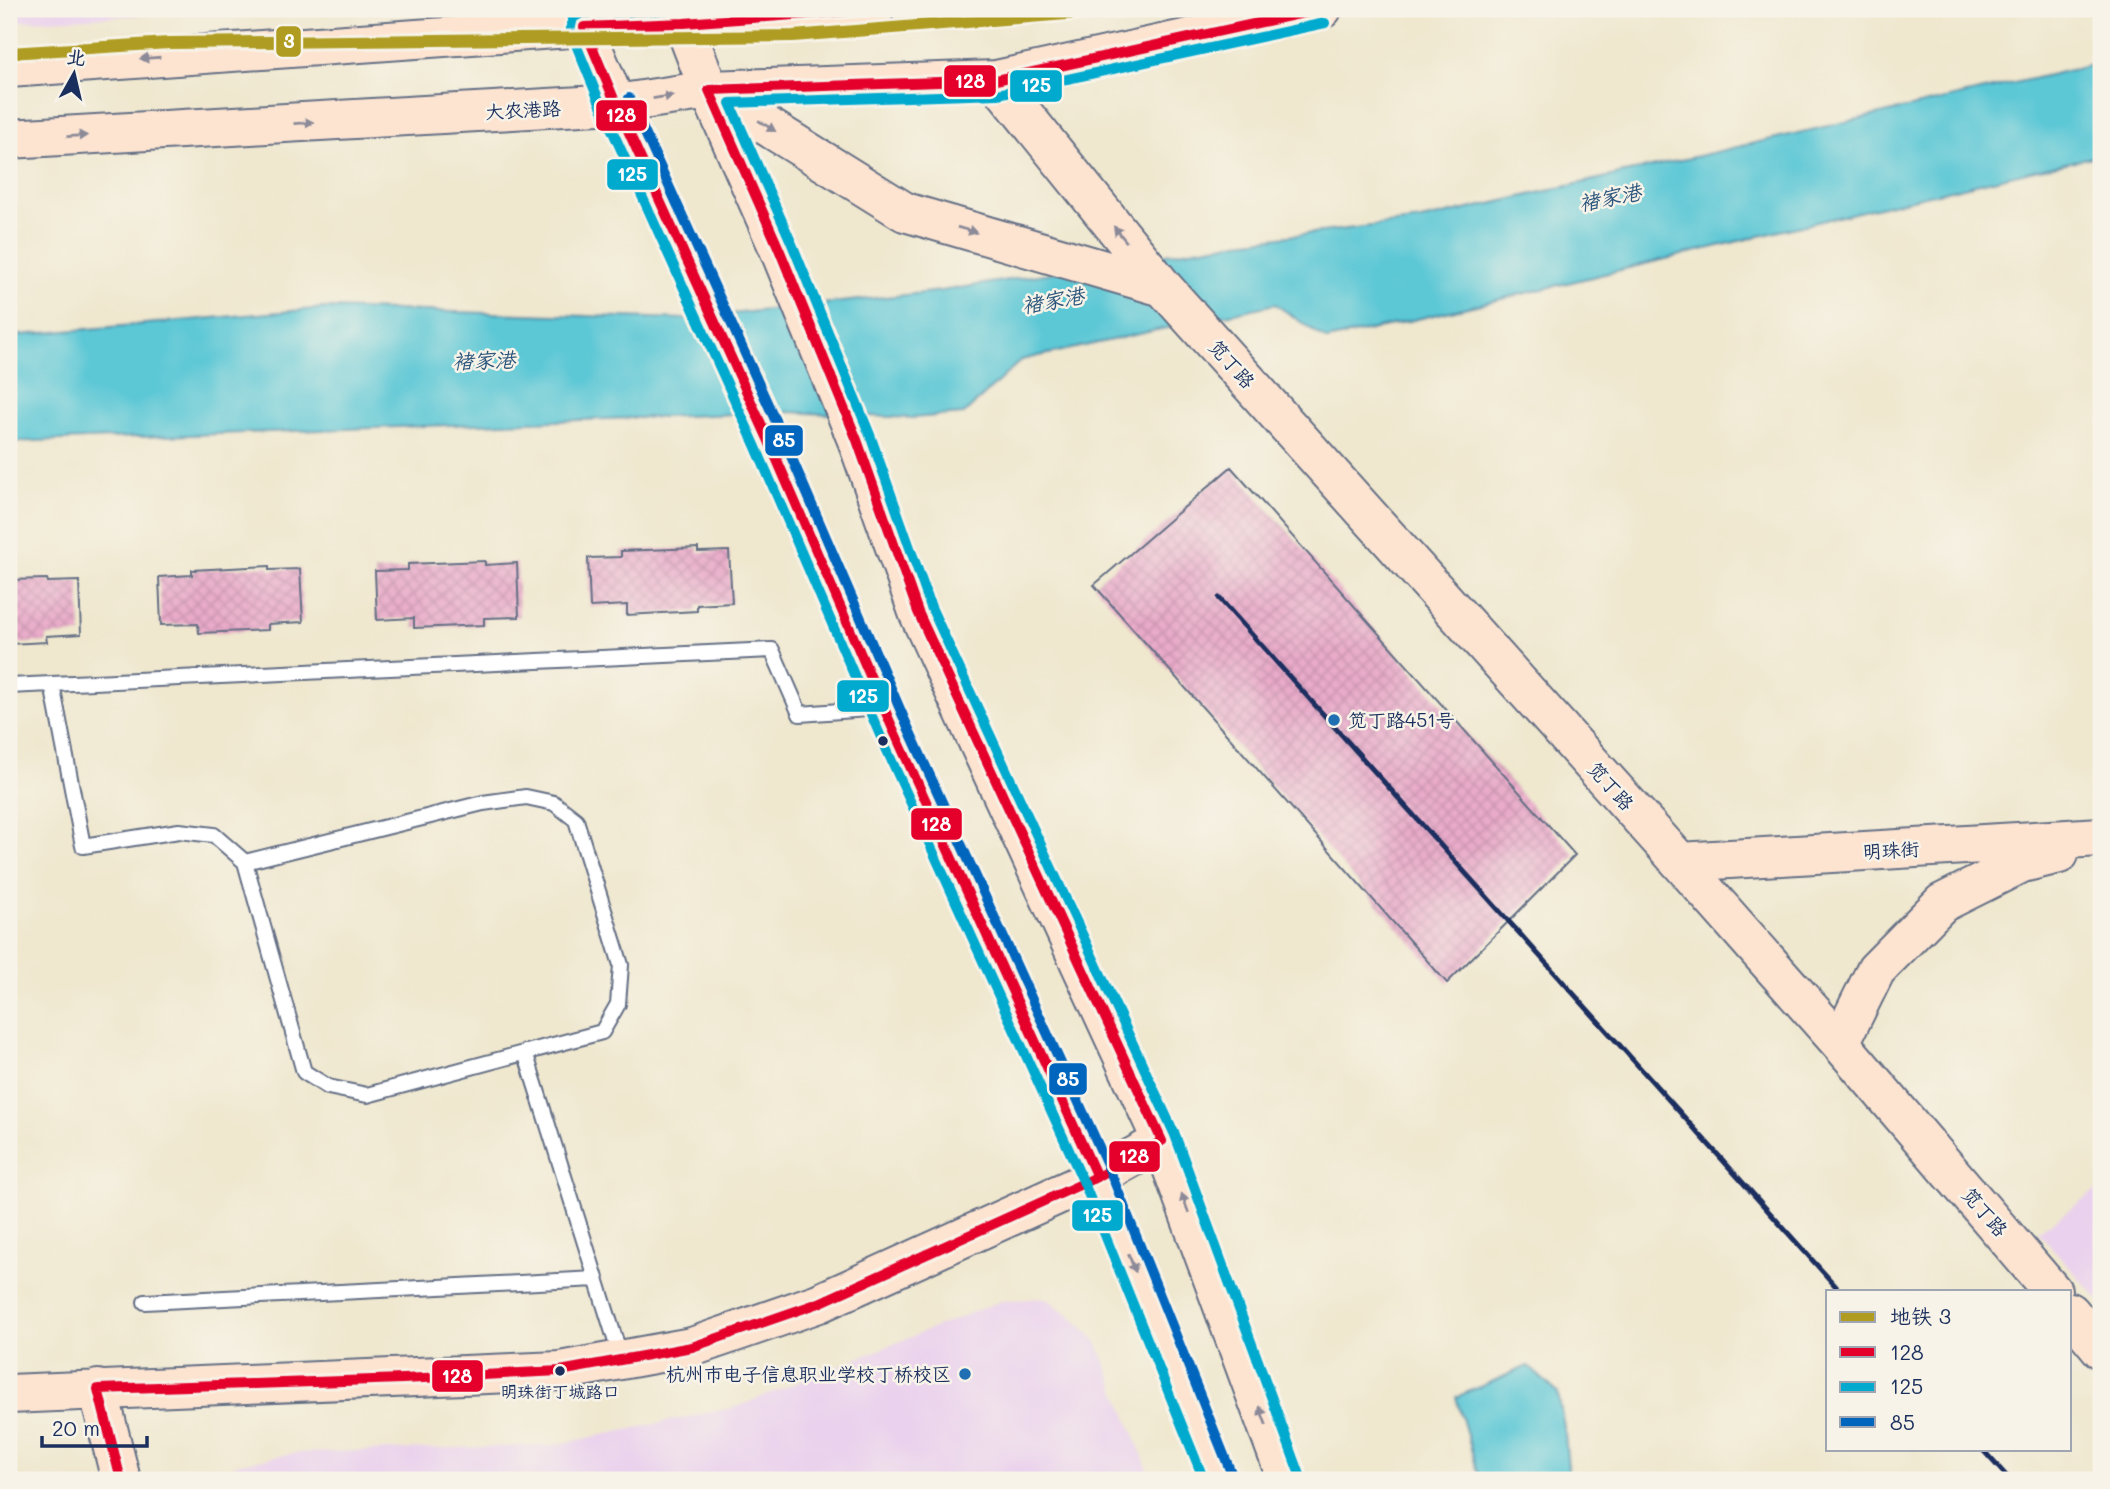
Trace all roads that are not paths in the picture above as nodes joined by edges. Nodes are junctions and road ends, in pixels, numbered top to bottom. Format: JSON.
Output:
{"nodes":[{"id":1,"x":875,"y":9,"type":"edge"},
{"id":2,"x":1322,"y":9,"type":"edge"},
{"id":3,"x":681,"y":16,"type":"edge"},
{"id":4,"x":582,"y":18,"type":"edge"},
{"id":5,"x":9,"y":68,"type":"edge"},
{"id":6,"x":996,"y":80,"type":"junction"},
{"id":7,"x":709,"y":90,"type":"junction"},
{"id":8,"x":616,"y":104,"type":"junction"},
{"id":9,"x":9,"y":139,"type":"edge"},
{"id":10,"x":1163,"y":287,"type":"junction"},
{"id":11,"x":52,"y":684,"type":"junction"},
{"id":12,"x":9,"y":686,"type":"edge"},
{"id":13,"x":885,"y":708,"type":"junction"},
{"id":14,"x":2101,"y":837,"type":"edge"},
{"id":15,"x":2101,"y":843,"type":"edge"},
{"id":16,"x":245,"y":862,"type":"junction"},
{"id":17,"x":1680,"y":862,"type":"junction"},
{"id":18,"x":1840,"y":1043,"type":"junction"},
{"id":19,"x":525,"y":1052,"type":"junction"},
{"id":20,"x":1162,"y":1141,"type":"junction"},
{"id":21,"x":1097,"y":1177,"type":"junction"},
{"id":22,"x":596,"y":1279,"type":"junction"},
{"id":23,"x":2051,"y":1290,"type":"edge"},
{"id":24,"x":145,"y":1301,"type":"dead end"},
{"id":25,"x":2072,"y":1314,"type":"edge"},
{"id":26,"x":2101,"y":1349,"type":"edge"},
{"id":27,"x":621,"y":1360,"type":"junction"},
{"id":28,"x":98,"y":1389,"type":"junction"},
{"id":29,"x":9,"y":1394,"type":"edge"},
{"id":30,"x":121,"y":1480,"type":"edge"},
{"id":31,"x":1219,"y":1480,"type":"edge"},
{"id":32,"x":1287,"y":1480,"type":"edge"}],
"edges":[{"from":1,"to":3,"type":"main road"},
{"from":2,"to":6,"type":"main road","name":"大农港路"},
{"from":3,"to":4,"type":"main road"},
{"from":3,"to":7,"type":"main road"},
{"from":4,"to":5,"type":"main road","one_way":true},
{"from":4,"to":8,"type":"main road"},
{"from":6,"to":7,"type":"main road","name":"大农港路"},
{"from":10,"to":6,"type":"main road","name":"笕丁路","one_way":true},
{"from":8,"to":7,"type":"main road","name":"大农港路","one_way":true},
{"from":7,"to":10,"type":"main road","one_way":true},
{"from":7,"to":20,"type":"main road"},
{"from":9,"to":8,"type":"main road","name":"大农港路","one_way":true},
{"from":8,"to":13,"type":"main road"},
{"from":10,"to":17,"type":"main road","name":"笕丁路"},
{"from":11,"to":12,"type":"lane"},
{"from":11,"to":13,"type":"lane"},
{"from":11,"to":16,"type":"lane"},
{"from":13,"to":21,"type":"main road"},
{"from":14,"to":17,"type":"main road","name":"明珠街"},
{"from":15,"to":18,"type":"main road"},
{"from":16,"to":19,"type":"lane"},
{"from":16,"to":19,"type":"lane"},
{"from":17,"to":18,"type":"main road","name":"笕丁路"},
{"from":18,"to":23,"type":"main road","name":"笕丁路"},
{"from":19,"to":22,"type":"lane"},
{"from":20,"to":21,"type":"main road"},
{"from":32,"to":20,"type":"main road","one_way":true},
{"from":21,"to":27,"type":"main road"},
{"from":21,"to":31,"type":"main road","one_way":true},
{"from":22,"to":24,"type":"lane"},
{"from":22,"to":27,"type":"lane"},
{"from":25,"to":26,"type":"main road"},
{"from":27,"to":28,"type":"main road"},
{"from":28,"to":29,"type":"main road"},
{"from":28,"to":30,"type":"main road"}]}
